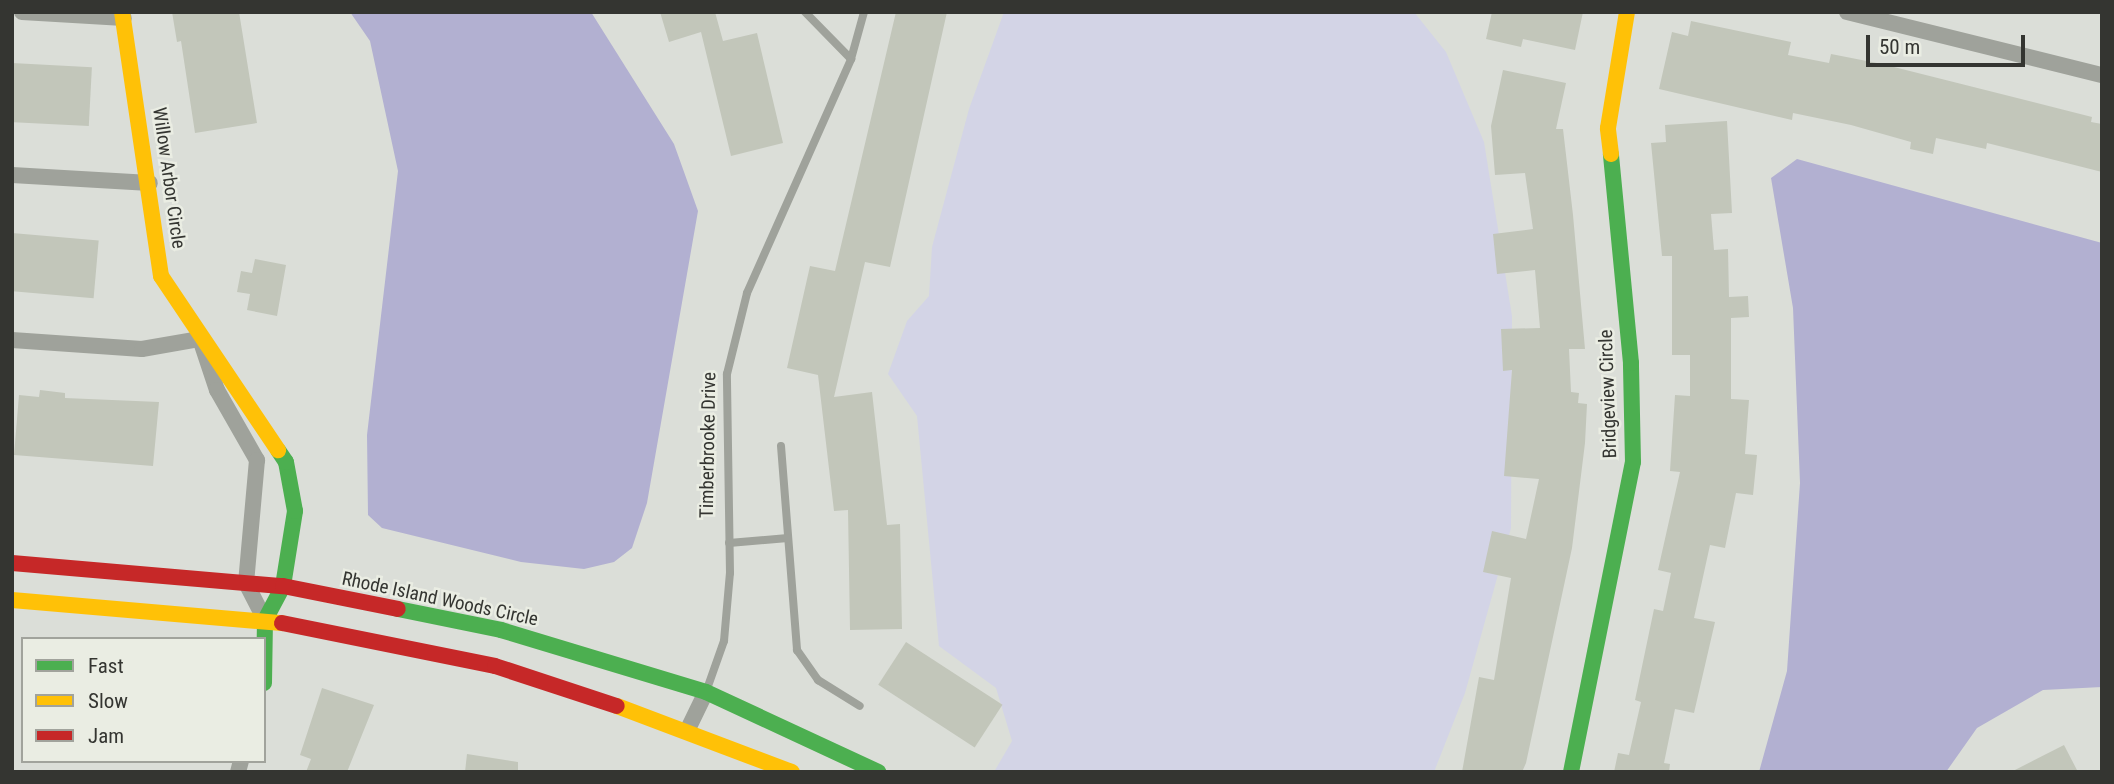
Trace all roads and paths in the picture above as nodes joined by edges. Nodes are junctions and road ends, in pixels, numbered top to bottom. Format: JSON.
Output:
{"nodes":[{"id":1,"x":22,"y":12,"type":"edge"},
{"id":2,"x":805,"y":12,"type":"edge"},
{"id":3,"x":864,"y":12,"type":"edge"},
{"id":4,"x":1627,"y":12,"type":"edge"},
{"id":5,"x":1847,"y":12,"type":"edge"},
{"id":6,"x":123,"y":15,"type":"edge"},
{"id":7,"x":850,"y":59,"type":"junction"},
{"id":8,"x":2102,"y":75,"type":"edge"},
{"id":9,"x":12,"y":175,"type":"edge"},
{"id":10,"x":150,"y":184,"type":"junction"},
{"id":11,"x":201,"y":339,"type":"junction"},
{"id":12,"x":12,"y":340,"type":"edge"},
{"id":13,"x":781,"y":446,"type":"dead end"},
{"id":14,"x":788,"y":538,"type":"junction"},
{"id":15,"x":729,"y":543,"type":"junction"},
{"id":16,"x":12,"y":563,"type":"edge"},
{"id":17,"x":246,"y":583,"type":"junction"},
{"id":18,"x":283,"y":586,"type":"junction"},
{"id":19,"x":12,"y":600,"type":"edge"},
{"id":20,"x":265,"y":620,"type":"junction"},
{"id":21,"x":265,"y":637,"type":"edge"},
{"id":22,"x":706,"y":692,"type":"junction"},
{"id":23,"x":860,"y":706,"type":"dead end"},
{"id":24,"x":688,"y":729,"type":"junction"},
{"id":25,"x":792,"y":772,"type":"edge"},
{"id":26,"x":878,"y":772,"type":"edge"},
{"id":27,"x":1571,"y":772,"type":"edge"}],
"edges":[{"from":1,"to":6,"type":"street"},
{"from":2,"to":7,"type":"lane"},
{"from":3,"to":7,"type":"lane","name":"Timberbrooke Drive"},
{"from":4,"to":27,"type":"street","name":"Bridgeview Circle"},
{"from":5,"to":8,"type":"street"},
{"from":6,"to":10,"type":"street","name":"Willow Arbor Circle"},
{"from":7,"to":15,"type":"lane","name":"Timberbrooke Drive"},
{"from":9,"to":10,"type":"street"},
{"from":10,"to":11,"type":"street","name":"Willow Arbor Circle"},
{"from":11,"to":12,"type":"street"},
{"from":11,"to":17,"type":"street","name":"Willow Arbor Circle"},
{"from":11,"to":18,"type":"street","name":"Willow Arbor Circle"},
{"from":13,"to":14,"type":"lane"},
{"from":14,"to":15,"type":"lane"},
{"from":14,"to":23,"type":"lane"},
{"from":15,"to":22,"type":"lane","name":"Timberbrooke Drive"},
{"from":16,"to":17,"type":"street","name":"Rhode Island Woods Circle"},
{"from":17,"to":18,"type":"street","name":"Rhode Island Woods Circle"},
{"from":17,"to":20,"type":"street"},
{"from":18,"to":20,"type":"street","name":"Willow Arbor Circle"},
{"from":18,"to":22,"type":"street","name":"Rhode Island Woods Circle"},
{"from":19,"to":20,"type":"street"},
{"from":20,"to":21,"type":"street"},
{"from":20,"to":24,"type":"street"},
{"from":22,"to":24,"type":"street","name":"Timberbrooke Drive"},
{"from":22,"to":26,"type":"street","name":"Rhode Island Woods Circle"},
{"from":24,"to":25,"type":"street"}]}
